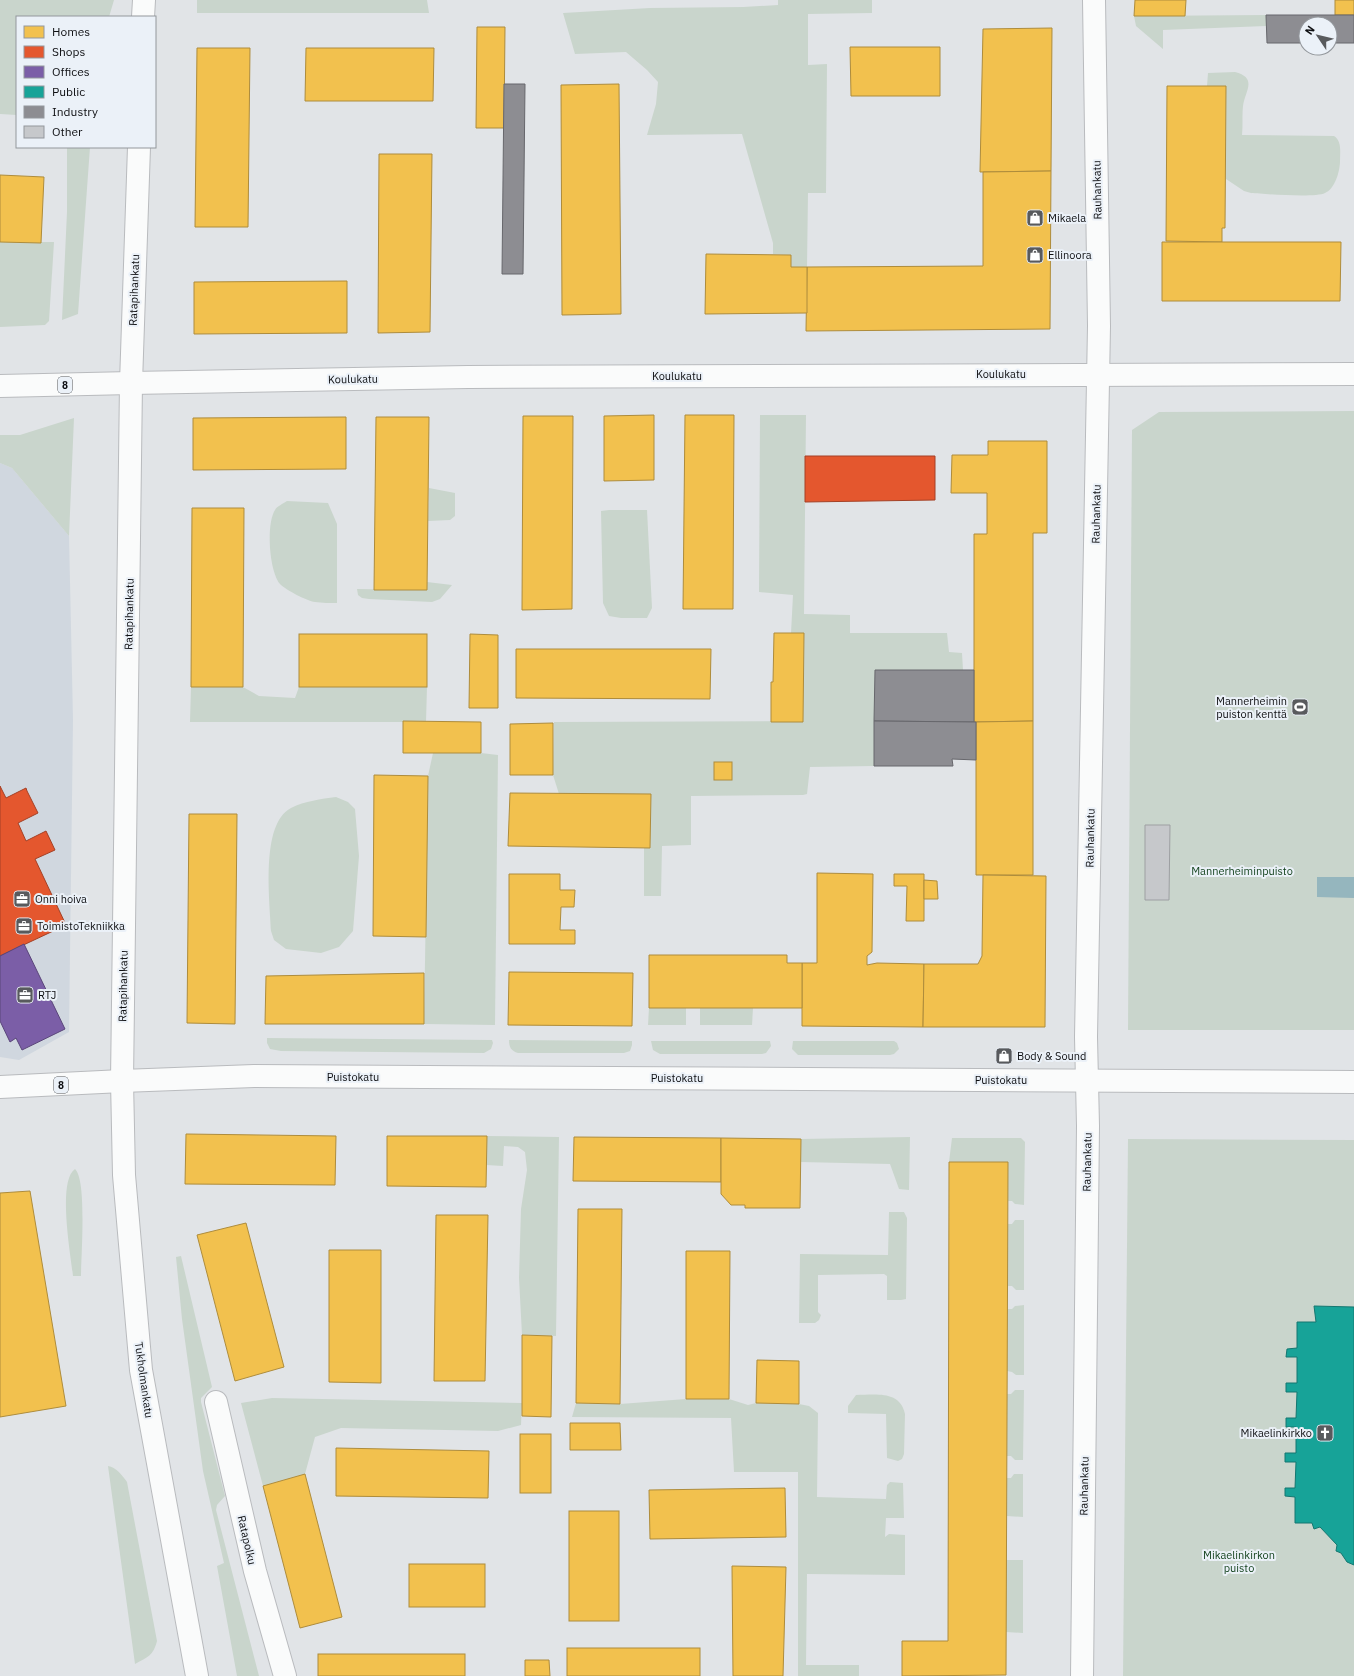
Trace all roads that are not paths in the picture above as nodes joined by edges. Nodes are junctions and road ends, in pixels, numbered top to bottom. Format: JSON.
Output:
{"nodes":[{"id":1,"x":144,"y":0,"type":"edge"},
{"id":2,"x":1094,"y":0,"type":"edge"},
{"id":3,"x":143,"y":16,"type":"edge"},
{"id":4,"x":139,"y":148,"type":"edge"},
{"id":5,"x":1098,"y":374,"type":"junction"},
{"id":6,"x":1354,"y":374,"type":"edge"},
{"id":7,"x":131,"y":383,"type":"junction"},
{"id":8,"x":0,"y":386,"type":"edge"},
{"id":9,"x":1087,"y":1080,"type":"junction"},
{"id":10,"x":122,"y":1081,"type":"junction"},
{"id":11,"x":1354,"y":1082,"type":"edge"},
{"id":12,"x":0,"y":1087,"type":"edge"},
{"id":13,"x":216,"y":1402,"type":"dead end"},
{"id":14,"x":197,"y":1676,"type":"edge"},
{"id":15,"x":285,"y":1676,"type":"edge"},
{"id":16,"x":1082,"y":1676,"type":"edge"}],
"edges":[{"from":1,"to":3,"type":"main road"},
{"from":2,"to":5,"type":"main road","name":"Rauhankatu"},
{"from":4,"to":7,"type":"main road","name":"Ratapihankatu"},
{"from":5,"to":6,"type":"main road","name":"Koulukatu","number":"8"},
{"from":5,"to":7,"type":"main road","name":"Koulukatu","number":"8"},
{"from":5,"to":9,"type":"main road","name":"Rauhankatu"},
{"from":7,"to":8,"type":"main road","name":"Koulukatu","number":"8"},
{"from":7,"to":10,"type":"main road","name":"Ratapihankatu"},
{"from":9,"to":10,"type":"main road","name":"Puistokatu","number":"8"},
{"from":9,"to":11,"type":"main road","name":"Puistokatu","number":"8"},
{"from":9,"to":16,"type":"main road","name":"Rauhankatu"},
{"from":10,"to":12,"type":"main road","name":"Puistokatu","number":"8"},
{"from":10,"to":14,"type":"main road","name":"Tukholmankatu"},
{"from":13,"to":15,"type":"main road","name":"Ratapolku"}]}
